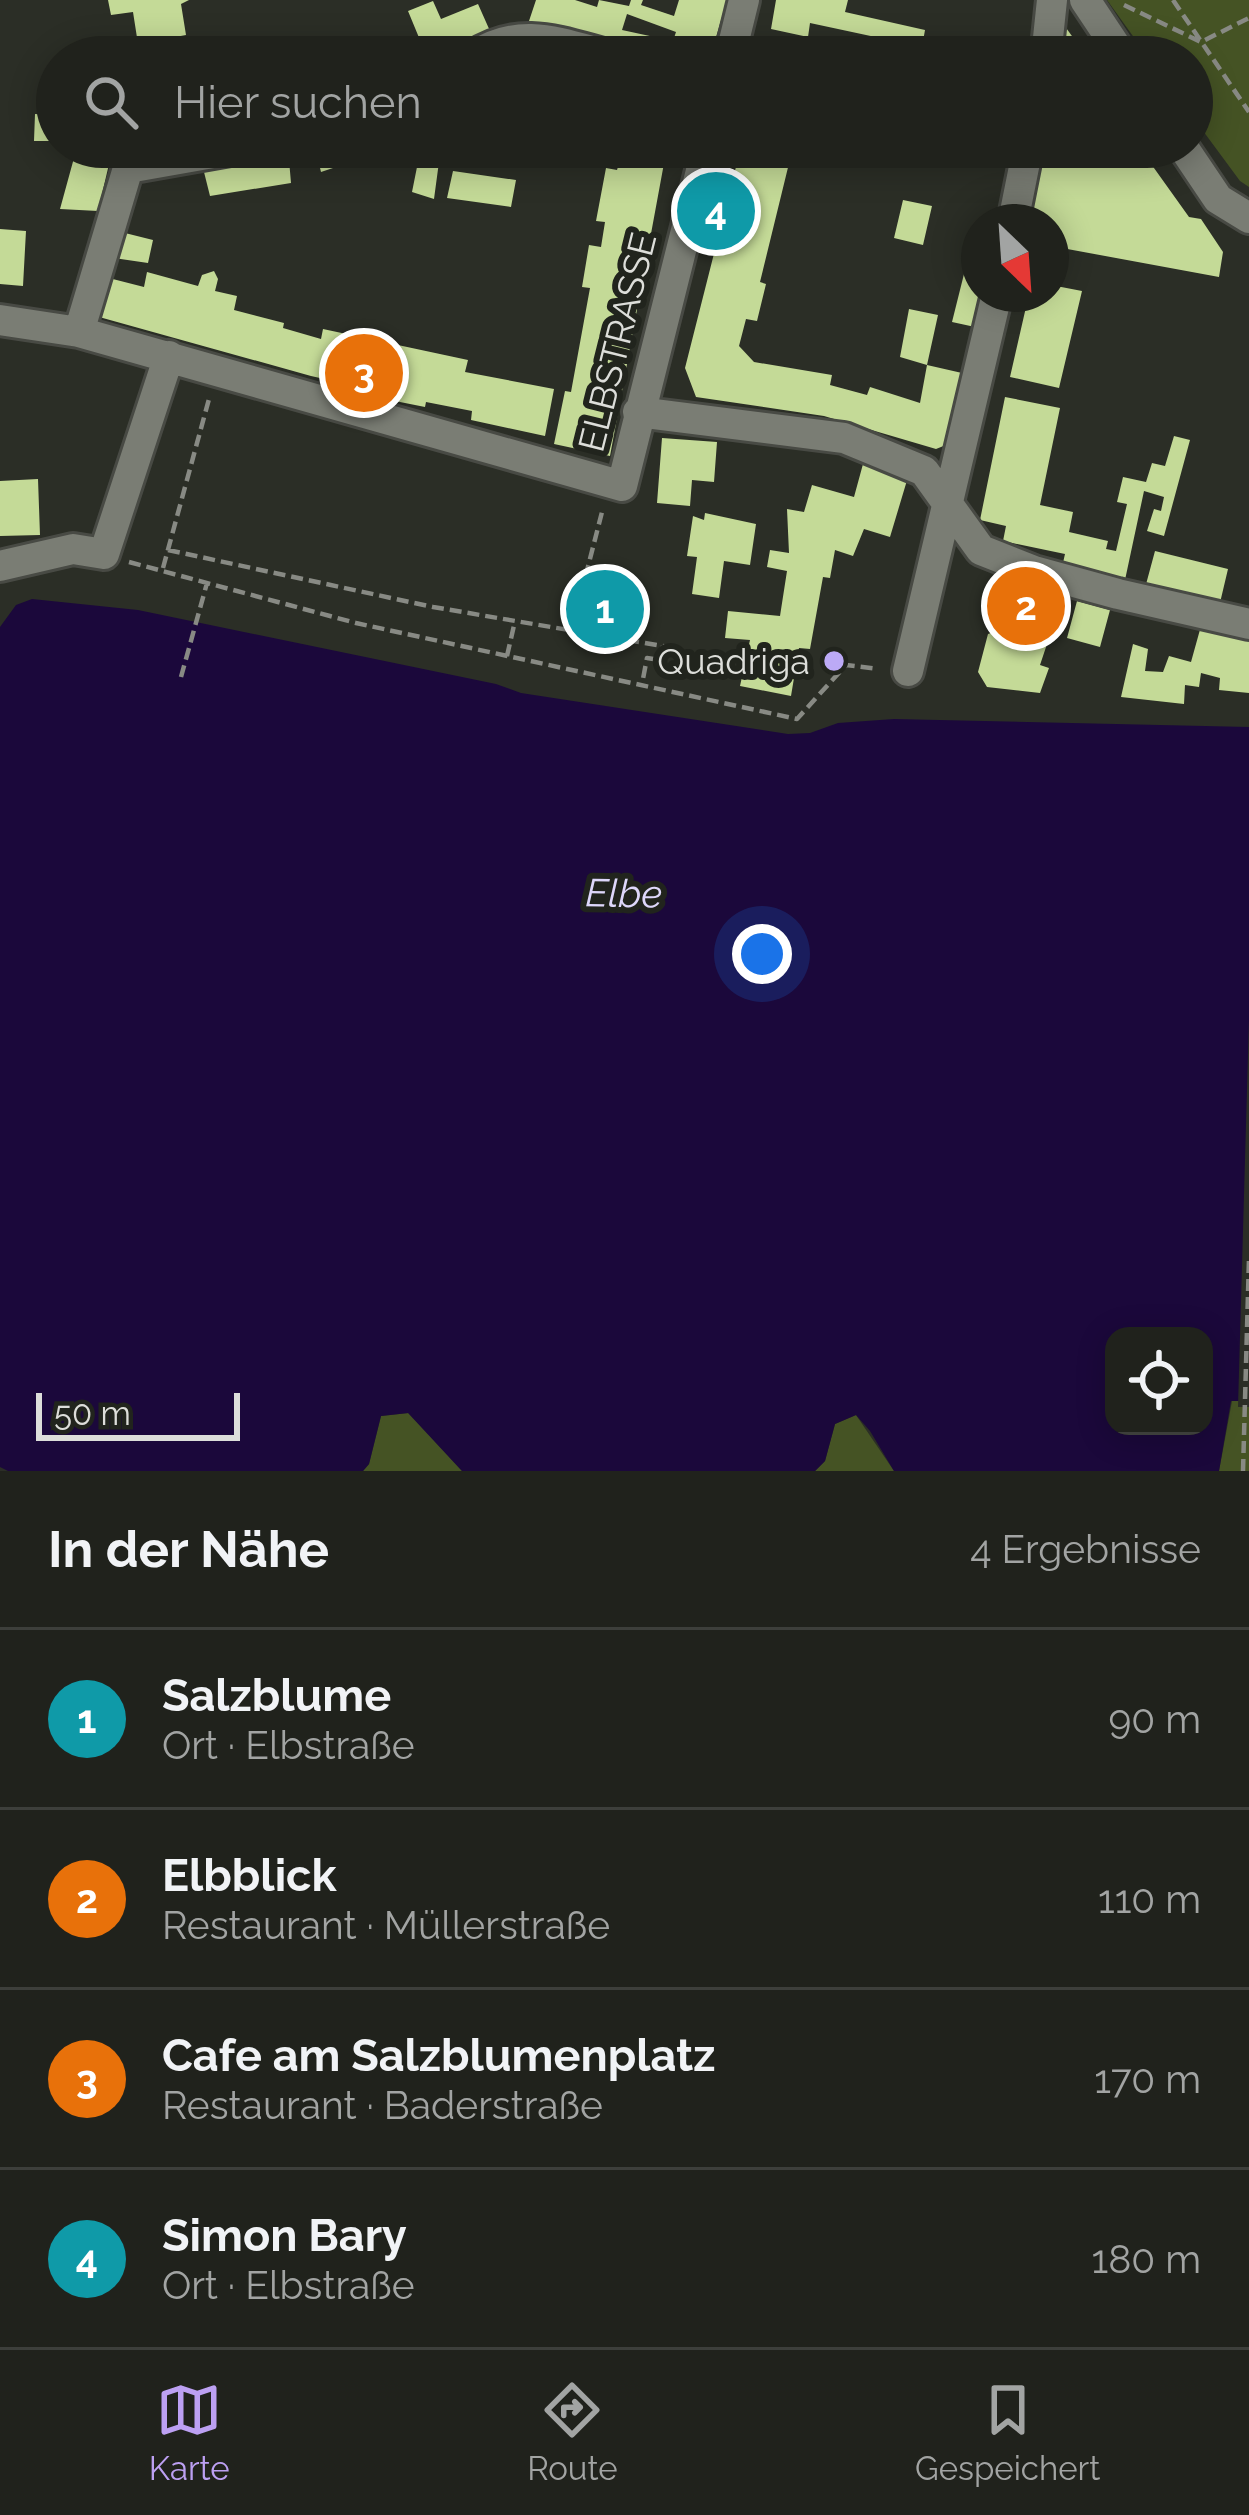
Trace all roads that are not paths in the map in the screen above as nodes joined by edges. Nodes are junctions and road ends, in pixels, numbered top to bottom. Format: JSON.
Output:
{"nodes":[{"id":1,"x":744,"y":0,"type":"edge"},
{"id":2,"x":1052,"y":0,"type":"edge"},
{"id":3,"x":1084,"y":0,"type":"edge"},
{"id":4,"x":735,"y":36,"type":"edge"},
{"id":5,"x":1049,"y":36,"type":"edge"},
{"id":6,"x":1109,"y":36,"type":"edge"},
{"id":7,"x":128,"y":168,"type":"edge"},
{"id":8,"x":702,"y":168,"type":"edge"},
{"id":9,"x":1024,"y":168,"type":"edge"},
{"id":10,"x":1197,"y":168,"type":"edge"},
{"id":11,"x":1017,"y":204,"type":"edge"},
{"id":12,"x":1249,"y":218,"type":"edge"},
{"id":13,"x":993,"y":312,"type":"edge"},
{"id":14,"x":0,"y":320,"type":"edge"},
{"id":15,"x":79,"y":332,"type":"junction"},
{"id":16,"x":169,"y":356,"type":"junction"},
{"id":17,"x":638,"y":412,"type":"junction"},
{"id":18,"x":947,"y":506,"type":"junction"},
{"id":19,"x":0,"y":566,"type":"edge"},
{"id":20,"x":1249,"y":624,"type":"edge"},
{"id":21,"x":908,"y":671,"type":"road end"}],
"edges":[{"from":1,"to":4,"type":"street"},
{"from":2,"to":5,"type":"street"},
{"from":3,"to":6,"type":"street"},
{"from":7,"to":15,"type":"street"},
{"from":8,"to":17,"type":"street","name":"ELBSTRASSE"},
{"from":9,"to":11,"type":"street"},
{"from":10,"to":12,"type":"street"},
{"from":13,"to":18,"type":"street"},
{"from":14,"to":15,"type":"street"},
{"from":15,"to":16,"type":"street"},
{"from":16,"to":17,"type":"street","name":"ELBSTRASSE"},
{"from":16,"to":19,"type":"street"},
{"from":17,"to":18,"type":"street"},
{"from":18,"to":20,"type":"street"},
{"from":18,"to":21,"type":"street"}]}
